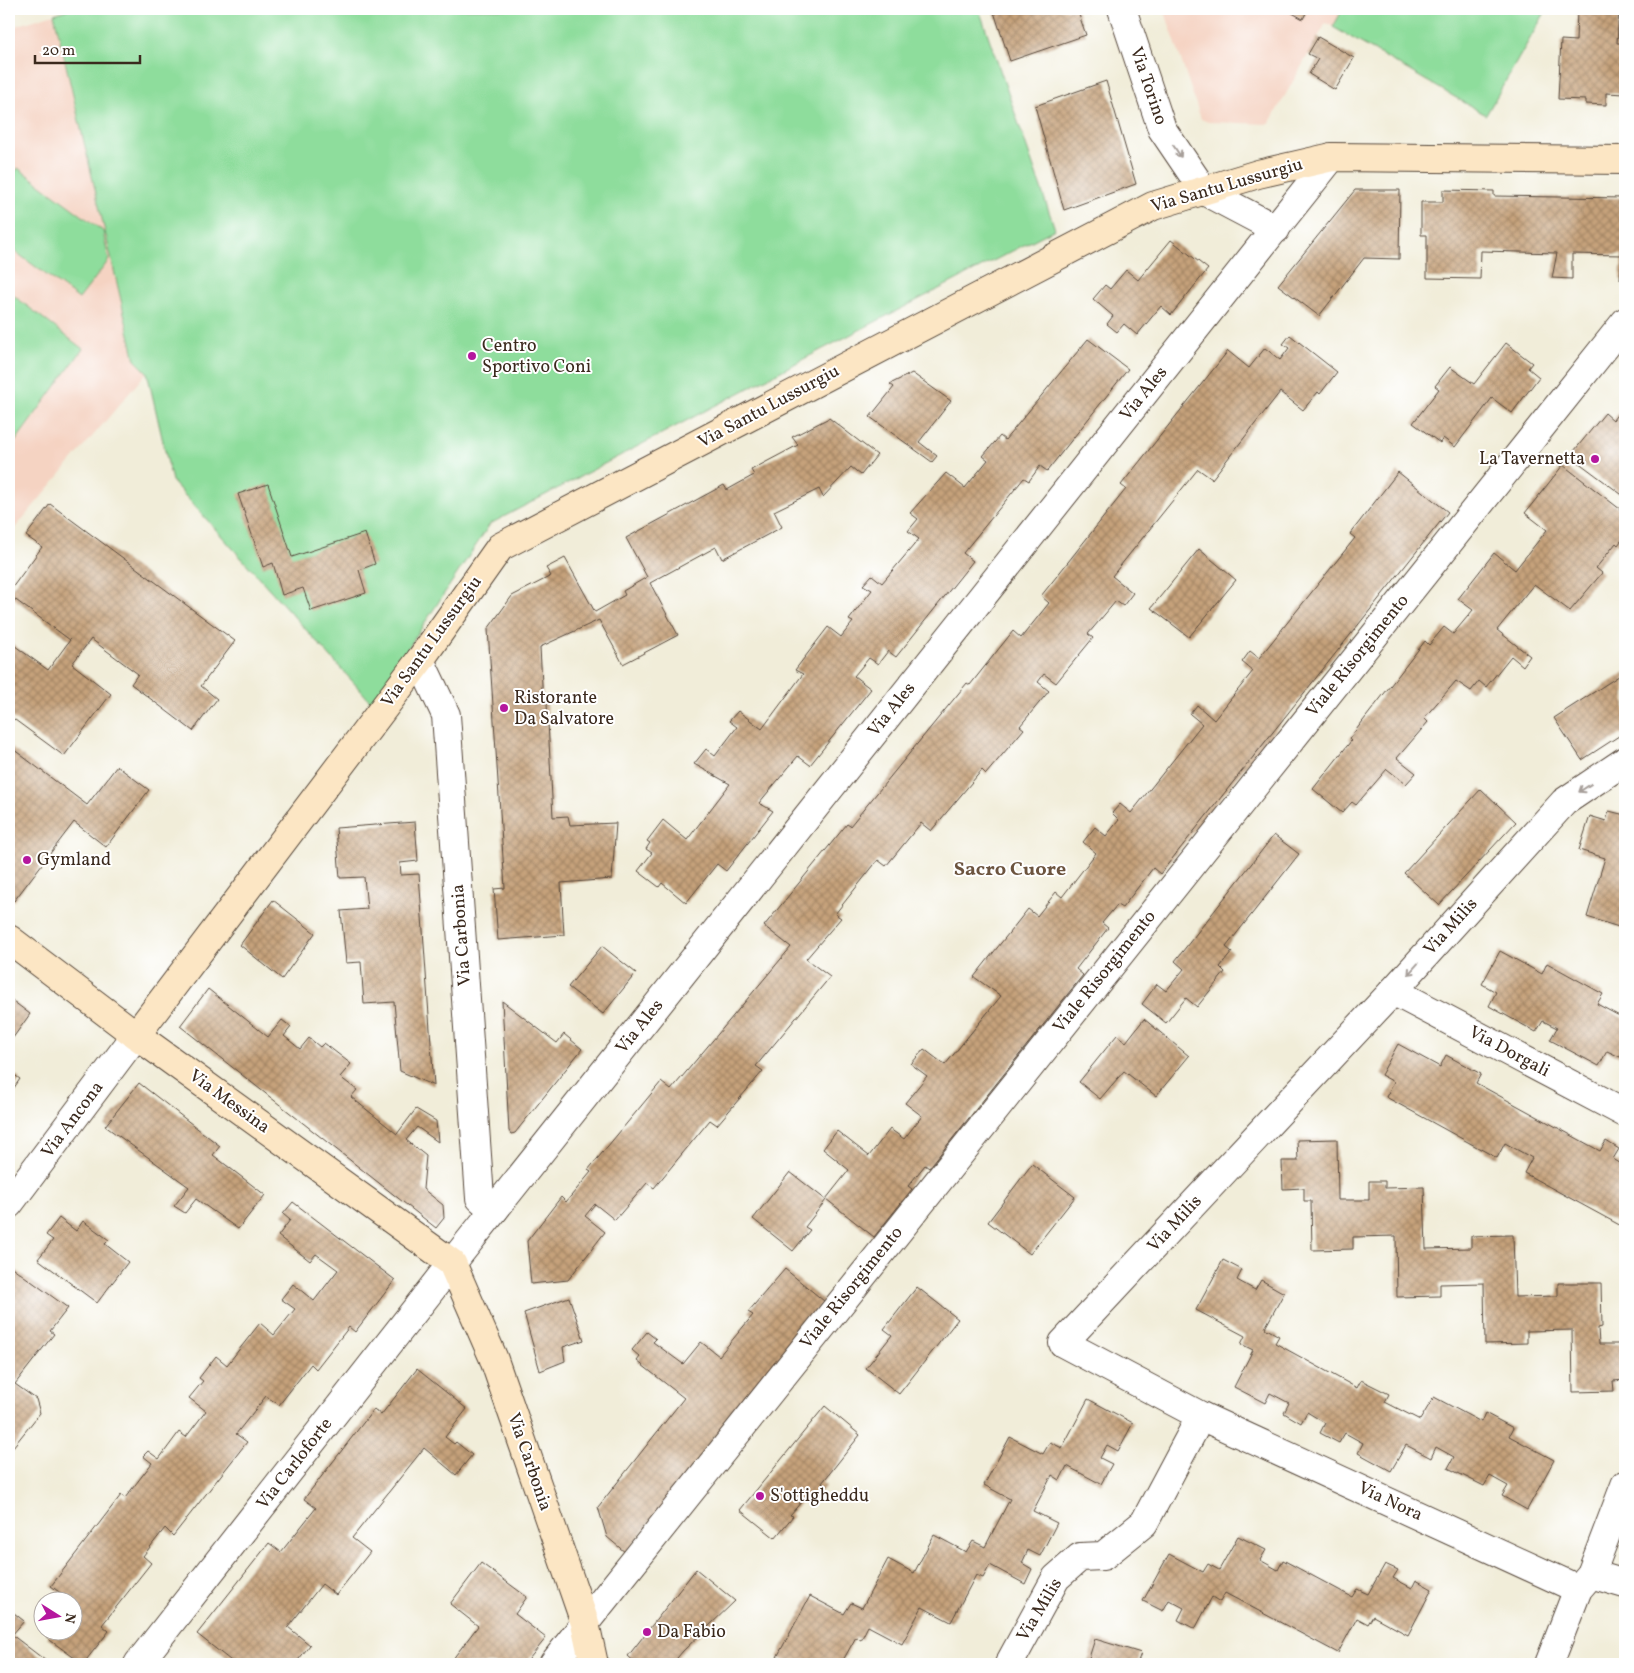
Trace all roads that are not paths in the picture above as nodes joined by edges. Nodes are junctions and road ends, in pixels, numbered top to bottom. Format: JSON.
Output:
{"nodes":[{"id":1,"x":1122,"y":9,"type":"edge"},
{"id":2,"x":1332,"y":158,"type":"junction"},
{"id":3,"x":1625,"y":160,"type":"edge"},
{"id":4,"x":1204,"y":191,"type":"junction"},
{"id":5,"x":1276,"y":229,"type":"junction"},
{"id":6,"x":1625,"y":322,"type":"edge"},
{"id":7,"x":420,"y":660,"type":"junction"},
{"id":8,"x":1625,"y":761,"type":"edge"},
{"id":9,"x":9,"y":939,"type":"edge"},
{"id":10,"x":1393,"y":991,"type":"junction"},
{"id":11,"x":136,"y":1035,"type":"junction"},
{"id":12,"x":1625,"y":1113,"type":"edge"},
{"id":13,"x":9,"y":1204,"type":"edge"},
{"id":14,"x":494,"y":1210,"type":"junction"},
{"id":15,"x":452,"y":1263,"type":"junction"},
{"id":16,"x":1201,"y":1416,"type":"junction"},
{"id":17,"x":1625,"y":1485,"type":"edge"},
{"id":18,"x":1584,"y":1581,"type":"junction"},
{"id":19,"x":1625,"y":1584,"type":"edge"},
{"id":20,"x":585,"y":1623,"type":"junction"},
{"id":21,"x":138,"y":1664,"type":"edge"},
{"id":22,"x":553,"y":1664,"type":"edge"},
{"id":23,"x":594,"y":1664,"type":"edge"},
{"id":24,"x":1009,"y":1664,"type":"edge"},
{"id":25,"x":1549,"y":1664,"type":"edge"}],
"edges":[{"from":1,"to":4,"type":"street","name":"Via Torino","one_way":true},
{"from":2,"to":3,"type":"street","name":"Via Santu Lussurgiu"},
{"from":2,"to":4,"type":"street","name":"Via Santu Lussurgiu"},
{"from":2,"to":5,"type":"street","name":"Via Ales"},
{"from":4,"to":5,"type":"street","name":"Via Torino"},
{"from":4,"to":7,"type":"street","name":"Via Santu Lussurgiu"},
{"from":5,"to":14,"type":"street","name":"Via Ales"},
{"from":6,"to":20,"type":"street","name":"Viale Risorgimento"},
{"from":7,"to":11,"type":"street","name":"Via Santu Lussurgiu"},
{"from":7,"to":14,"type":"street","name":"Via Carbonia"},
{"from":8,"to":10,"type":"street","name":"Via Milis","one_way":true},
{"from":9,"to":11,"type":"street","name":"Via Messina"},
{"from":10,"to":12,"type":"street","name":"Via Dorgali"},
{"from":10,"to":16,"type":"street","name":"Via Milis"},
{"from":11,"to":13,"type":"street","name":"Via Ancona"},
{"from":11,"to":15,"type":"street","name":"Via Messina"},
{"from":14,"to":15,"type":"street","name":"Via Ales"},
{"from":15,"to":20,"type":"street","name":"Via Carbonia"},
{"from":15,"to":21,"type":"street","name":"Via Carloforte"},
{"from":16,"to":18,"type":"street","name":"Via Nora"},
{"from":16,"to":24,"type":"street","name":"Via Milis"},
{"from":17,"to":18,"type":"street"},
{"from":18,"to":19,"type":"street","name":"Via Nora"},
{"from":18,"to":25,"type":"street"},
{"from":20,"to":22,"type":"street","name":"Viale Risorgimento"},
{"from":20,"to":23,"type":"street","name":"Via Carbonia"}]}
